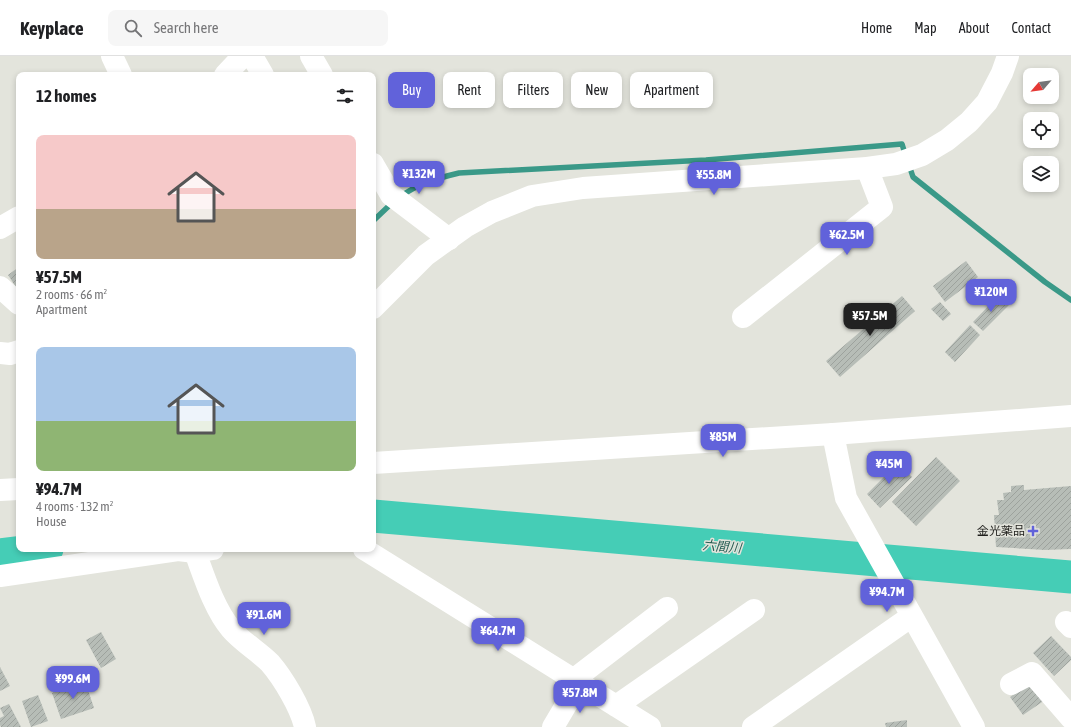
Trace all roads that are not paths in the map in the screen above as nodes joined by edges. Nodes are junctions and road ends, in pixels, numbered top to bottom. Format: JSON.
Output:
{"nodes":[{"id":1,"x":112,"y":56,"type":"edge"},
{"id":2,"x":243,"y":56,"type":"edge"},
{"id":3,"x":252,"y":56,"type":"edge"},
{"id":4,"x":311,"y":56,"type":"edge"},
{"id":5,"x":1008,"y":56,"type":"edge"},
{"id":6,"x":120,"y":72,"type":"edge"},
{"id":7,"x":227,"y":72,"type":"edge"},
{"id":8,"x":262,"y":72,"type":"edge"},
{"id":9,"x":320,"y":72,"type":"edge"},
{"id":10,"x":867,"y":168,"type":"junction"},
{"id":11,"x":376,"y":169,"type":"edge"},
{"id":12,"x":16,"y":219,"type":"edge"},
{"id":13,"x":0,"y":228,"type":"edge"},
{"id":14,"x":449,"y":239,"type":"junction"},
{"id":15,"x":0,"y":287,"type":"edge"},
{"id":16,"x":16,"y":301,"type":"edge"},
{"id":17,"x":376,"y":305,"type":"edge"},
{"id":18,"x":743,"y":317,"type":"dead end"},
{"id":19,"x":16,"y":352,"type":"edge"},
{"id":20,"x":0,"y":353,"type":"edge"},
{"id":21,"x":1071,"y":416,"type":"edge"},
{"id":22,"x":833,"y":434,"type":"junction"},
{"id":23,"x":376,"y":463,"type":"edge"},
{"id":24,"x":16,"y":489,"type":"edge"},
{"id":25,"x":0,"y":490,"type":"edge"},
{"id":26,"x":164,"y":552,"type":"edge"},
{"id":27,"x":204,"y":552,"type":"edge"},
{"id":28,"x":369,"y":552,"type":"edge"},
{"id":29,"x":0,"y":576,"type":"edge"},
{"id":30,"x":667,"y":608,"type":"dead end"},
{"id":31,"x":754,"y":610,"type":"dead end"},
{"id":32,"x":912,"y":616,"type":"junction"},
{"id":33,"x":576,"y":681,"type":"junction"},
{"id":34,"x":1011,"y":684,"type":"dead end"},
{"id":35,"x":616,"y":706,"type":"junction"},
{"id":36,"x":1071,"y":718,"type":"edge"},
{"id":37,"x":305,"y":727,"type":"edge"},
{"id":38,"x":553,"y":727,"type":"edge"},
{"id":39,"x":650,"y":727,"type":"edge"},
{"id":40,"x":753,"y":727,"type":"edge"},
{"id":41,"x":974,"y":727,"type":"edge"}],
"edges":[{"from":1,"to":6,"type":"street"},
{"from":2,"to":7,"type":"street"},
{"from":3,"to":8,"type":"street"},
{"from":4,"to":9,"type":"street"},
{"from":5,"to":10,"type":"street"},
{"from":10,"to":14,"type":"street"},
{"from":10,"to":18,"type":"street"},
{"from":11,"to":14,"type":"street"},
{"from":12,"to":13,"type":"street"},
{"from":14,"to":17,"type":"street"},
{"from":15,"to":16,"type":"street"},
{"from":19,"to":20,"type":"street"},
{"from":21,"to":22,"type":"street"},
{"from":22,"to":23,"type":"street"},
{"from":22,"to":32,"type":"street"},
{"from":24,"to":25,"type":"street"},
{"from":26,"to":29,"type":"street"},
{"from":27,"to":37,"type":"street"},
{"from":28,"to":33,"type":"street"},
{"from":30,"to":33,"type":"street"},
{"from":31,"to":35,"type":"street"},
{"from":32,"to":40,"type":"street"},
{"from":32,"to":41,"type":"street"},
{"from":33,"to":35,"type":"street"},
{"from":33,"to":38,"type":"street"},
{"from":34,"to":36,"type":"street"},
{"from":35,"to":39,"type":"street"}]}
